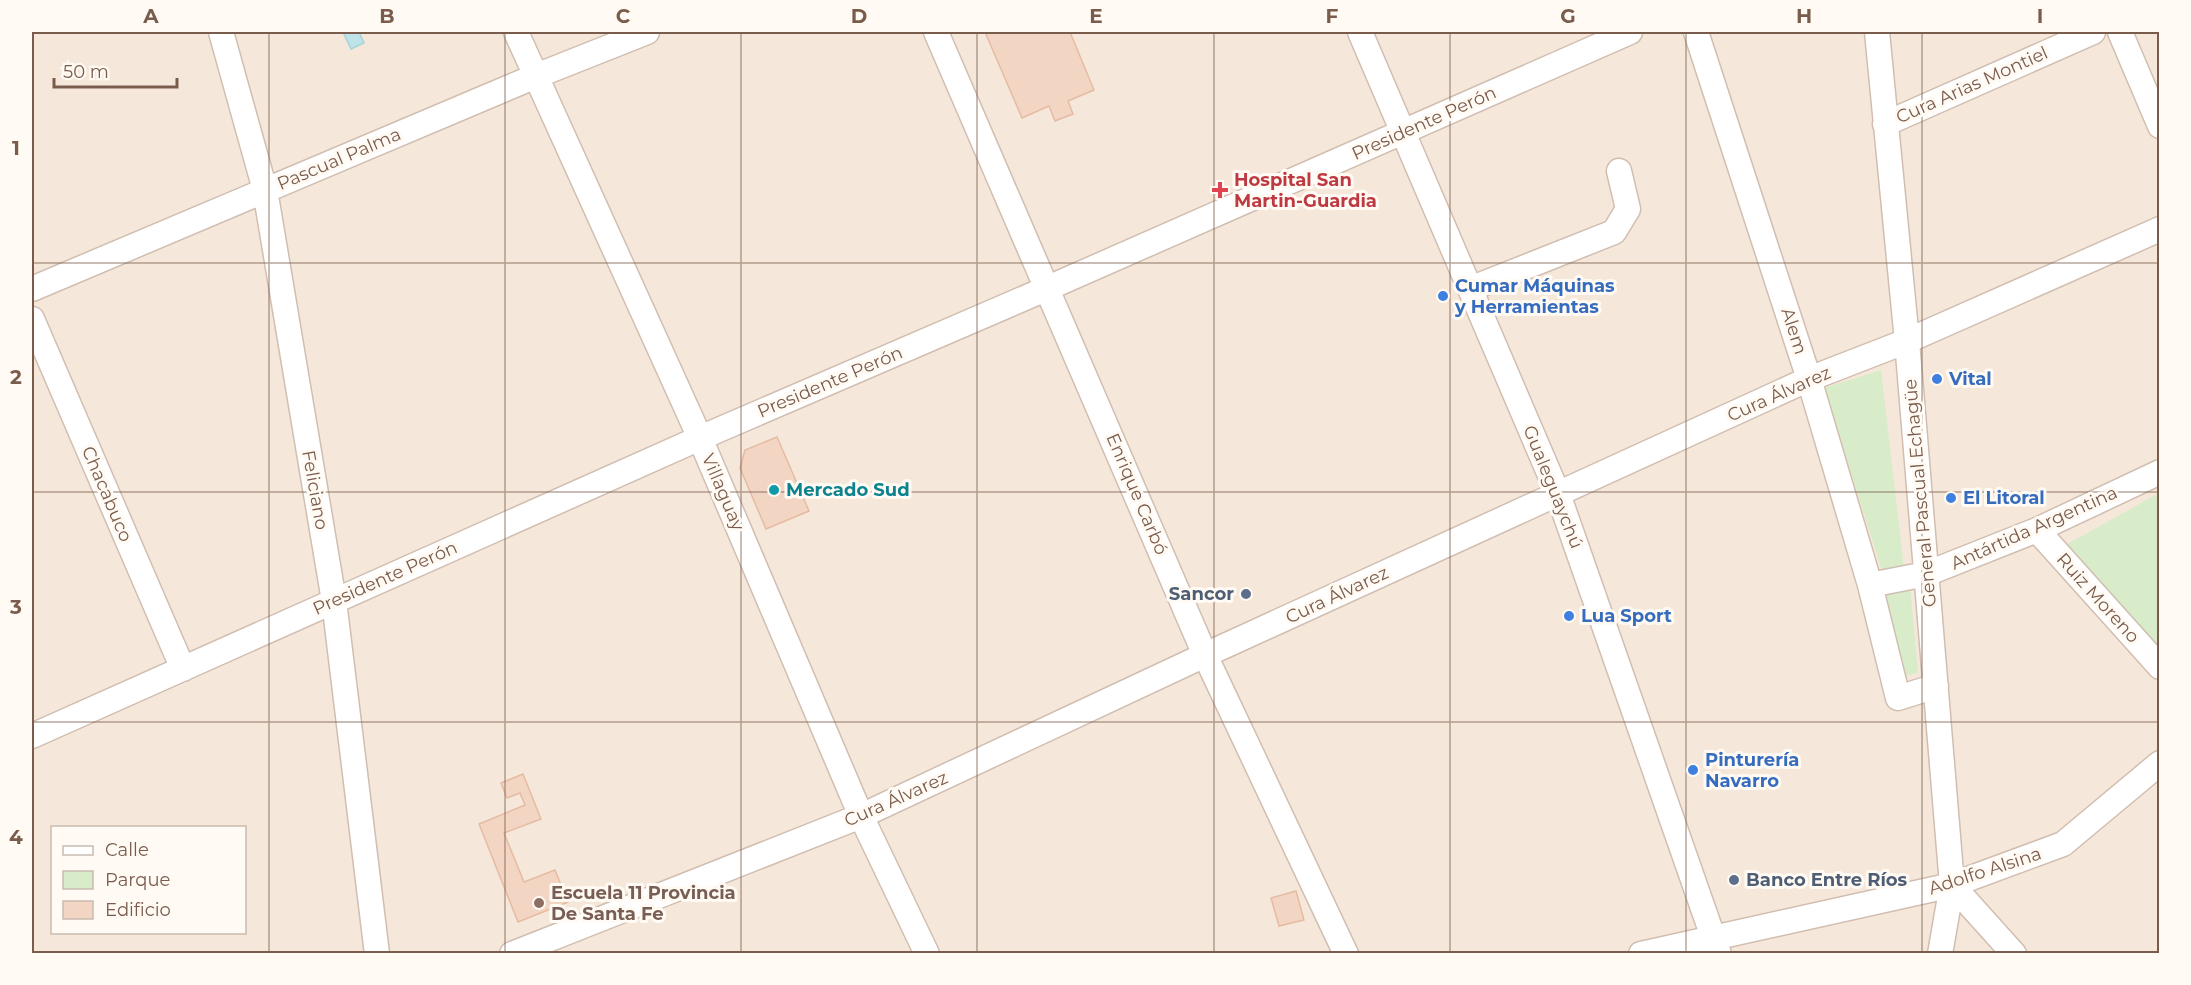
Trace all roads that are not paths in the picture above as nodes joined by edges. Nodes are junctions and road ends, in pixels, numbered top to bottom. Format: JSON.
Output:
{"nodes":[{"id":1,"x":221,"y":32,"type":"edge"},
{"id":2,"x":516,"y":32,"type":"edge"},
{"id":3,"x":647,"y":32,"type":"edge"},
{"id":4,"x":936,"y":32,"type":"edge"},
{"id":5,"x":1360,"y":32,"type":"edge"},
{"id":6,"x":1630,"y":32,"type":"edge"},
{"id":7,"x":1696,"y":32,"type":"edge"},
{"id":8,"x":1877,"y":32,"type":"edge"},
{"id":9,"x":2093,"y":32,"type":"edge"},
{"id":10,"x":2120,"y":32,"type":"edge"},
{"id":11,"x":536,"y":76,"type":"junction"},
{"id":12,"x":1885,"y":124,"type":"junction"},
{"id":13,"x":2160,"y":126,"type":"edge"},
{"id":14,"x":1402,"y":132,"type":"junction"},
{"id":15,"x":1619,"y":171,"type":"dead end"},
{"id":16,"x":265,"y":190,"type":"junction"},
{"id":17,"x":2160,"y":229,"type":"edge"},
{"id":18,"x":1048,"y":288,"type":"junction"},
{"id":19,"x":1470,"y":288,"type":"junction"},
{"id":20,"x":32,"y":289,"type":"edge"},
{"id":21,"x":32,"y":319,"type":"edge"},
{"id":22,"x":1907,"y":341,"type":"junction"},
{"id":23,"x":1809,"y":379,"type":"junction"},
{"id":24,"x":700,"y":438,"type":"junction"},
{"id":25,"x":2160,"y":472,"type":"edge"},
{"id":26,"x":1558,"y":494,"type":"junction"},
{"id":27,"x":2037,"y":530,"type":"junction"},
{"id":28,"x":1926,"y":574,"type":"junction"},
{"id":29,"x":1870,"y":585,"type":"junction"},
{"id":30,"x":334,"y":601,"type":"junction"},
{"id":31,"x":1206,"y":655,"type":"junction"},
{"id":32,"x":2160,"y":667,"type":"edge"},
{"id":33,"x":183,"y":669,"type":"junction"},
{"id":34,"x":1936,"y":686,"type":"junction"},
{"id":35,"x":32,"y":736,"type":"edge"},
{"id":36,"x":2160,"y":763,"type":"edge"},
{"id":37,"x":861,"y":816,"type":"junction"},
{"id":38,"x":1952,"y":885,"type":"junction"},
{"id":39,"x":1716,"y":946,"type":"edge"},
{"id":40,"x":377,"y":954,"type":"edge"},
{"id":41,"x":512,"y":954,"type":"edge"},
{"id":42,"x":927,"y":954,"type":"edge"},
{"id":43,"x":1346,"y":954,"type":"edge"},
{"id":44,"x":1641,"y":954,"type":"edge"},
{"id":45,"x":1940,"y":954,"type":"edge"},
{"id":46,"x":2014,"y":954,"type":"edge"}],
"edges":[{"from":1,"to":16,"type":"street","name":"Feliciano"},
{"from":2,"to":11,"type":"street","name":"Villaguay"},
{"from":3,"to":11,"type":"street","name":"Pascual Palma"},
{"from":4,"to":18,"type":"street","name":"Enrique Carbó"},
{"from":5,"to":14,"type":"street","name":"Gualeguaychú"},
{"from":6,"to":14,"type":"street","name":"Presidente Perón"},
{"from":7,"to":23,"type":"street","name":"Alem"},
{"from":8,"to":12,"type":"street","name":"General Pascual Echagüe"},
{"from":9,"to":12,"type":"street","name":"Cura Arias Montiel"},
{"from":10,"to":13,"type":"street"},
{"from":11,"to":16,"type":"street","name":"Pascual Palma"},
{"from":11,"to":24,"type":"street","name":"Villaguay"},
{"from":12,"to":22,"type":"street","name":"General Pascual Echagüe"},
{"from":14,"to":18,"type":"street","name":"Presidente Perón"},
{"from":14,"to":19,"type":"street","name":"Gualeguaychú"},
{"from":15,"to":19,"type":"street"},
{"from":16,"to":20,"type":"street","name":"Pascual Palma"},
{"from":16,"to":30,"type":"street","name":"Feliciano"},
{"from":17,"to":22,"type":"street","name":"Cura Álvarez"},
{"from":18,"to":24,"type":"street","name":"Presidente Perón"},
{"from":18,"to":31,"type":"street","name":"Enrique Carbó"},
{"from":19,"to":26,"type":"street","name":"Gualeguaychú"},
{"from":21,"to":33,"type":"street","name":"Chacabuco"},
{"from":22,"to":23,"type":"street","name":"Cura Álvarez"},
{"from":22,"to":28,"type":"street","name":"General Pascual Echagüe"},
{"from":23,"to":26,"type":"street","name":"Cura Álvarez"},
{"from":23,"to":29,"type":"street","name":"Alem"},
{"from":24,"to":30,"type":"street","name":"Presidente Perón"},
{"from":24,"to":37,"type":"street","name":"Villaguay"},
{"from":25,"to":27,"type":"street","name":"Antártida Argentina"},
{"from":26,"to":31,"type":"street","name":"Cura Álvarez"},
{"from":26,"to":39,"type":"street","name":"Gualeguaychú"},
{"from":27,"to":28,"type":"street","name":"Antártida Argentina"},
{"from":27,"to":32,"type":"street","name":"Ruiz Moreno"},
{"from":28,"to":29,"type":"street","name":"Antártida Argentina"},
{"from":28,"to":34,"type":"street","name":"General Pascual Echagüe"},
{"from":29,"to":34,"type":"street","name":"Alem"},
{"from":30,"to":33,"type":"street","name":"Presidente Perón"},
{"from":30,"to":40,"type":"street","name":"Feliciano"},
{"from":31,"to":37,"type":"street","name":"Cura Álvarez"},
{"from":31,"to":43,"type":"street","name":"Enrique Carbó"},
{"from":33,"to":35,"type":"street","name":"Presidente Perón"},
{"from":34,"to":38,"type":"street","name":"General Pascual Echagüe"},
{"from":36,"to":38,"type":"street","name":"Adolfo Alsina"},
{"from":37,"to":41,"type":"street","name":"Cura Álvarez"},
{"from":37,"to":42,"type":"street","name":"Villaguay"},
{"from":38,"to":39,"type":"street","name":"Adolfo Alsina"},
{"from":38,"to":45,"type":"street","name":"General Pascual Echagüe"},
{"from":38,"to":46,"type":"street"},
{"from":39,"to":44,"type":"street","name":"Adolfo Alsina"}]}
